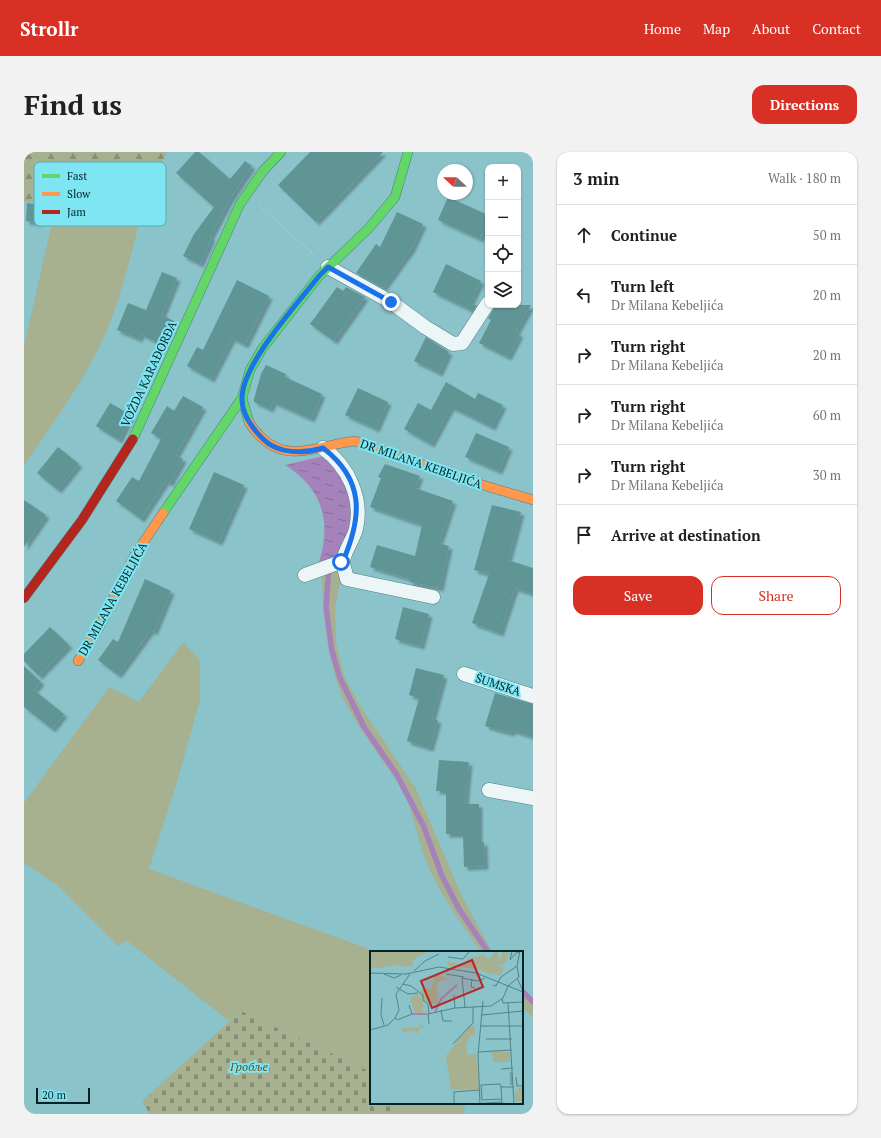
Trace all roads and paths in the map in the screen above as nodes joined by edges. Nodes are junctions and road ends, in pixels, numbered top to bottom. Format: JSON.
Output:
{"nodes":[{"id":1,"x":281,"y":152,"type":"edge"},
{"id":2,"x":408,"y":152,"type":"edge"},
{"id":3,"x":247,"y":195,"type":"junction"},
{"id":4,"x":328,"y":267,"type":"junction"},
{"id":5,"x":485,"y":308,"type":"edge"},
{"id":6,"x":242,"y":398,"type":"junction"},
{"id":7,"x":323,"y":448,"type":"junction"},
{"id":8,"x":533,"y":500,"type":"edge"},
{"id":9,"x":342,"y":561,"type":"junction"},
{"id":10,"x":311,"y":573,"type":"dead end"},
{"id":11,"x":433,"y":597,"type":"dead end"},
{"id":12,"x":24,"y":598,"type":"edge"},
{"id":13,"x":78,"y":661,"type":"dead end"},
{"id":14,"x":464,"y":674,"type":"dead end"},
{"id":15,"x":533,"y":696,"type":"edge"},
{"id":16,"x":489,"y":790,"type":"dead end"},
{"id":17,"x":533,"y":798,"type":"edge"}],
"edges":[{"from":1,"to":3,"type":"street","name":"VOŽDA KARAĐORĐA"},
{"from":2,"to":4,"type":"street","name":"DR MILANA KEBELJIĆA"},
{"from":3,"to":4,"type":"path"},
{"from":3,"to":12,"type":"street","name":"VOŽDA KARAĐORĐA"},
{"from":4,"to":5,"type":"street"},
{"from":4,"to":6,"type":"street","name":"DR MILANA KEBELJIĆA"},
{"from":6,"to":7,"type":"street","name":"DR MILANA KEBELJIĆA"},
{"from":6,"to":13,"type":"street","name":"DR MILANA KEBELJIĆA"},
{"from":7,"to":8,"type":"street","name":"DR MILANA KEBELJIĆA"},
{"from":7,"to":9,"type":"street"},
{"from":9,"to":10,"type":"street"},
{"from":9,"to":11,"type":"street"},
{"from":14,"to":15,"type":"street","name":"ŠUMSKA"},
{"from":16,"to":17,"type":"street"}]}
